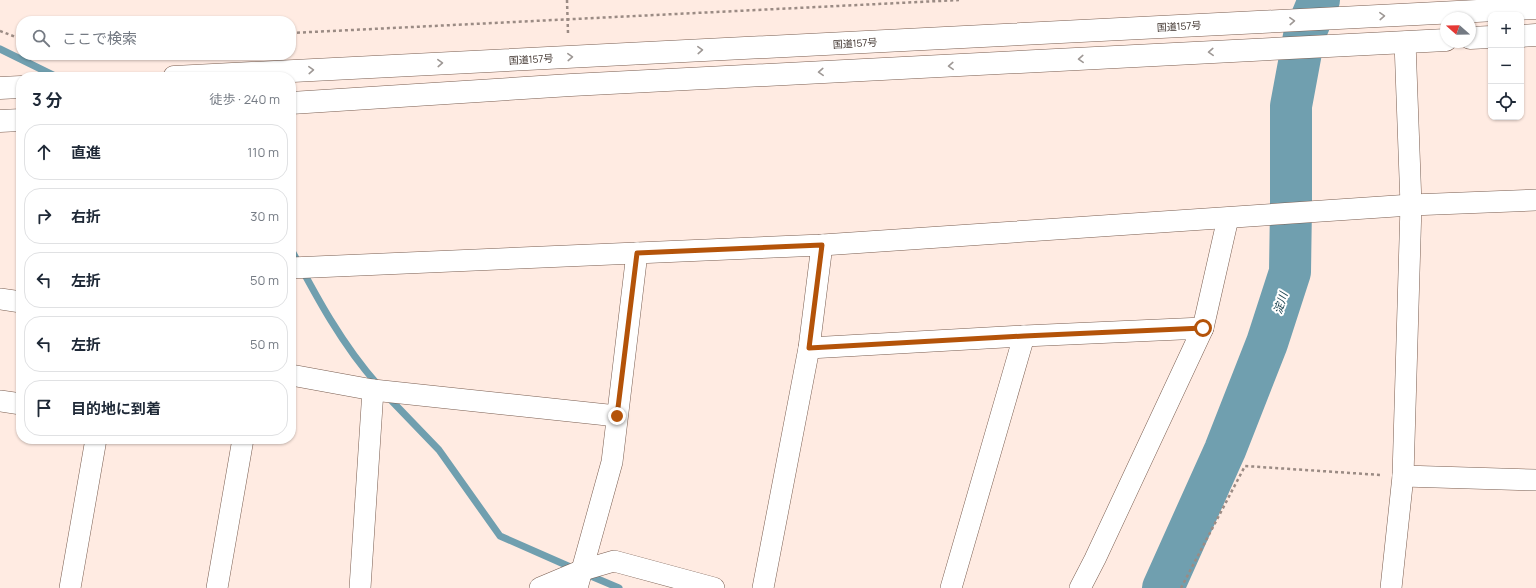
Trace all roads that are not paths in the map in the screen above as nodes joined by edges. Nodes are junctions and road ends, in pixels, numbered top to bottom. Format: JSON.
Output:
{"nodes":[{"id":1,"x":1536,"y":8,"type":"edge"},
{"id":2,"x":1536,"y":35,"type":"edge"},
{"id":3,"x":1524,"y":36,"type":"edge"},
{"id":4,"x":1488,"y":37,"type":"edge"},
{"id":5,"x":1476,"y":38,"type":"edge"},
{"id":6,"x":1440,"y":40,"type":"edge"},
{"id":7,"x":1405,"y":42,"type":"junction"},
{"id":8,"x":274,"y":72,"type":"edge"},
{"id":9,"x":16,"y":87,"type":"edge"},
{"id":10,"x":0,"y":88,"type":"edge"},
{"id":11,"x":296,"y":103,"type":"edge"},
{"id":12,"x":16,"y":120,"type":"edge"},
{"id":13,"x":0,"y":121,"type":"edge"},
{"id":14,"x":1536,"y":200,"type":"edge"},
{"id":15,"x":1411,"y":205,"type":"junction"},
{"id":16,"x":1228,"y":218,"type":"junction"},
{"id":17,"x":822,"y":245,"type":"junction"},
{"id":18,"x":637,"y":253,"type":"junction"},
{"id":19,"x":296,"y":268,"type":"edge"},
{"id":20,"x":0,"y":299,"type":"edge"},
{"id":21,"x":16,"y":301,"type":"edge"},
{"id":22,"x":1203,"y":328,"type":"junction"},
{"id":23,"x":1024,"y":336,"type":"junction"},
{"id":24,"x":809,"y":348,"type":"junction"},
{"id":25,"x":296,"y":376,"type":"edge"},
{"id":26,"x":372,"y":390,"type":"junction"},
{"id":27,"x":0,"y":401,"type":"edge"},
{"id":28,"x":16,"y":403,"type":"edge"},
{"id":29,"x":617,"y":416,"type":"junction"},
{"id":30,"x":95,"y":444,"type":"edge"},
{"id":31,"x":239,"y":444,"type":"edge"},
{"id":32,"x":1402,"y":476,"type":"junction"},
{"id":33,"x":1536,"y":480,"type":"edge"},
{"id":34,"x":580,"y":579,"type":"edge"},
{"id":35,"x":70,"y":588,"type":"edge"},
{"id":36,"x":216,"y":588,"type":"edge"},
{"id":37,"x":360,"y":588,"type":"edge"},
{"id":38,"x":540,"y":588,"type":"edge"},
{"id":39,"x":714,"y":588,"type":"edge"},
{"id":40,"x":763,"y":588,"type":"edge"},
{"id":41,"x":951,"y":588,"type":"edge"},
{"id":42,"x":1080,"y":588,"type":"edge"},
{"id":43,"x":1391,"y":588,"type":"edge"}],
"edges":[{"from":8,"to":1,"type":"highway","name":"国道157号","one_way":true},
{"from":2,"to":3,"type":"highway"},
{"from":4,"to":5,"type":"highway"},
{"from":6,"to":7,"type":"highway"},
{"from":7,"to":11,"type":"highway","one_way":true},
{"from":7,"to":15,"type":"street"},
{"from":9,"to":10,"type":"highway"},
{"from":12,"to":13,"type":"highway"},
{"from":14,"to":15,"type":"street"},
{"from":15,"to":16,"type":"street"},
{"from":15,"to":32,"type":"street"},
{"from":16,"to":17,"type":"street"},
{"from":16,"to":22,"type":"street"},
{"from":17,"to":18,"type":"street"},
{"from":17,"to":24,"type":"street"},
{"from":18,"to":19,"type":"street"},
{"from":18,"to":29,"type":"street"},
{"from":20,"to":21,"type":"street"},
{"from":22,"to":23,"type":"street"},
{"from":22,"to":42,"type":"street"},
{"from":23,"to":24,"type":"street"},
{"from":23,"to":41,"type":"street"},
{"from":24,"to":40,"type":"street"},
{"from":25,"to":26,"type":"street"},
{"from":26,"to":29,"type":"street"},
{"from":26,"to":37,"type":"street"},
{"from":27,"to":28,"type":"street"},
{"from":29,"to":34,"type":"street"},
{"from":30,"to":35,"type":"street"},
{"from":31,"to":36,"type":"street"},
{"from":32,"to":33,"type":"street"},
{"from":32,"to":43,"type":"street"},
{"from":34,"to":38,"type":"street"},
{"from":34,"to":39,"type":"street"}]}
